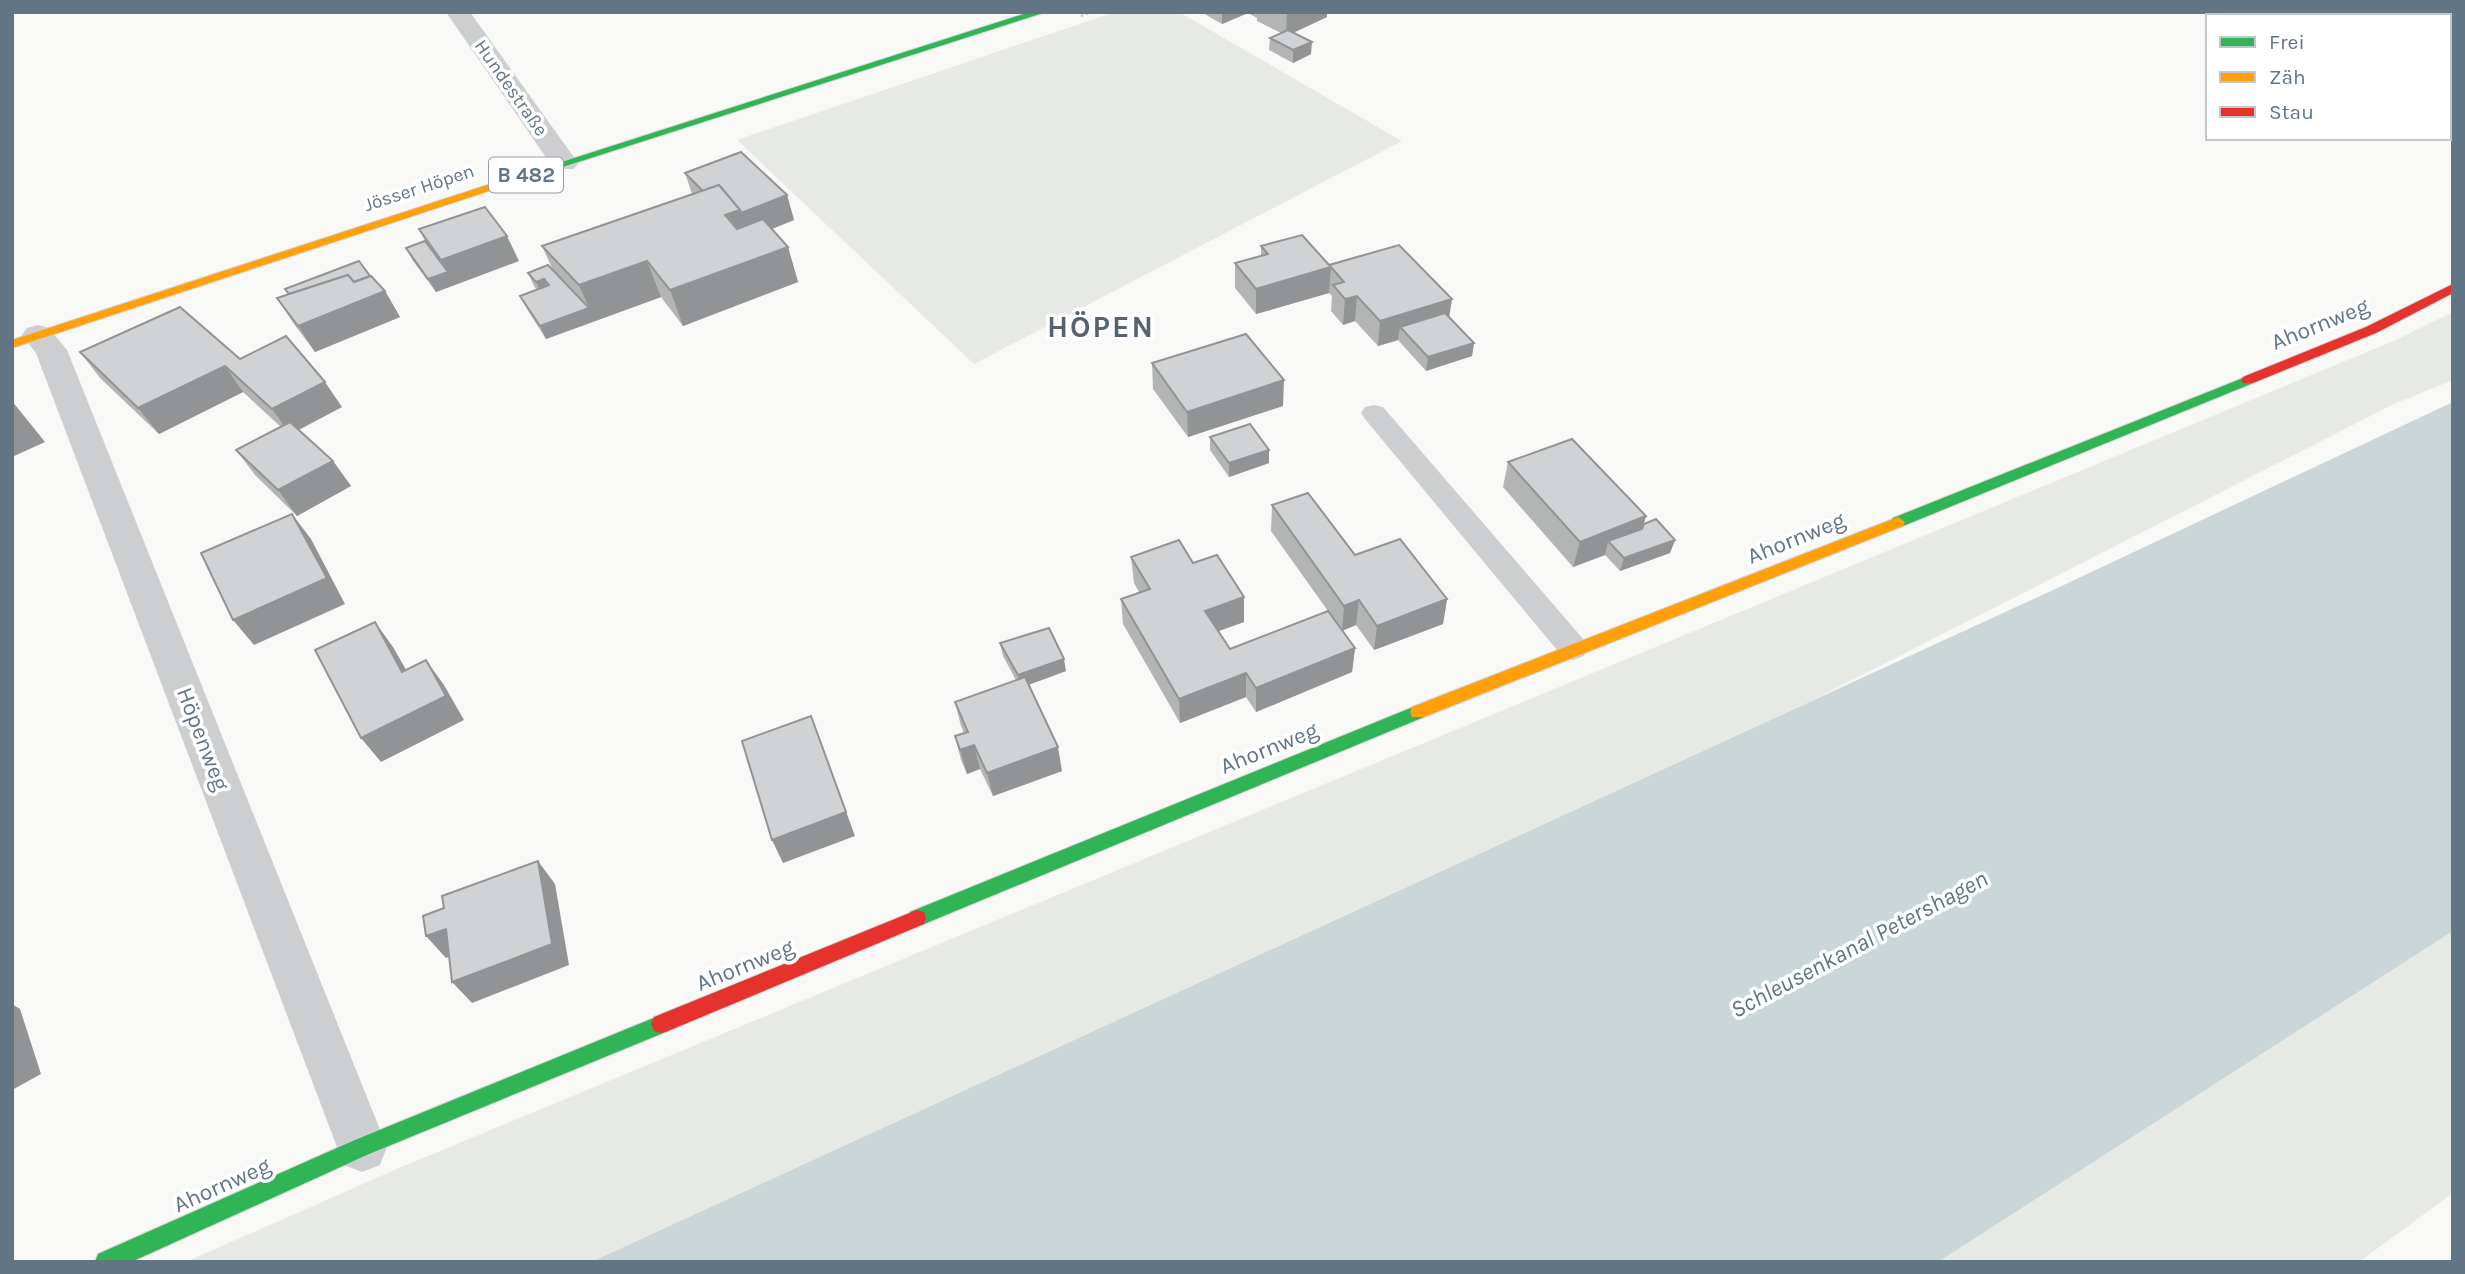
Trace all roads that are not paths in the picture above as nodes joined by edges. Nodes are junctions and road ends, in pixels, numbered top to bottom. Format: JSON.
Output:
{"nodes":[{"id":1,"x":458,"y":12,"type":"edge"},
{"id":2,"x":1041,"y":12,"type":"edge"},
{"id":3,"x":564,"y":163,"type":"junction"},
{"id":4,"x":2453,"y":288,"type":"edge"},
{"id":5,"x":25,"y":340,"type":"edge"},
{"id":6,"x":1374,"y":413,"type":"dead end"},
{"id":7,"x":1573,"y":648,"type":"junction"},
{"id":8,"x":362,"y":1147,"type":"junction"},
{"id":9,"x":106,"y":1262,"type":"edge"}],
"edges":[{"from":1,"to":3,"type":"street","name":"Hundestraße"},
{"from":2,"to":3,"type":"street","name":"Jösser Höpen","number":"B 482"},
{"from":3,"to":5,"type":"street","name":"Jösser Höpen","number":"B 482"},
{"from":4,"to":7,"type":"street","name":"Ahornweg"},
{"from":5,"to":8,"type":"street","name":"Höpenweg"},
{"from":6,"to":7,"type":"lane"},
{"from":7,"to":8,"type":"street","name":"Ahornweg"},
{"from":8,"to":9,"type":"street","name":"Ahornweg"}]}
